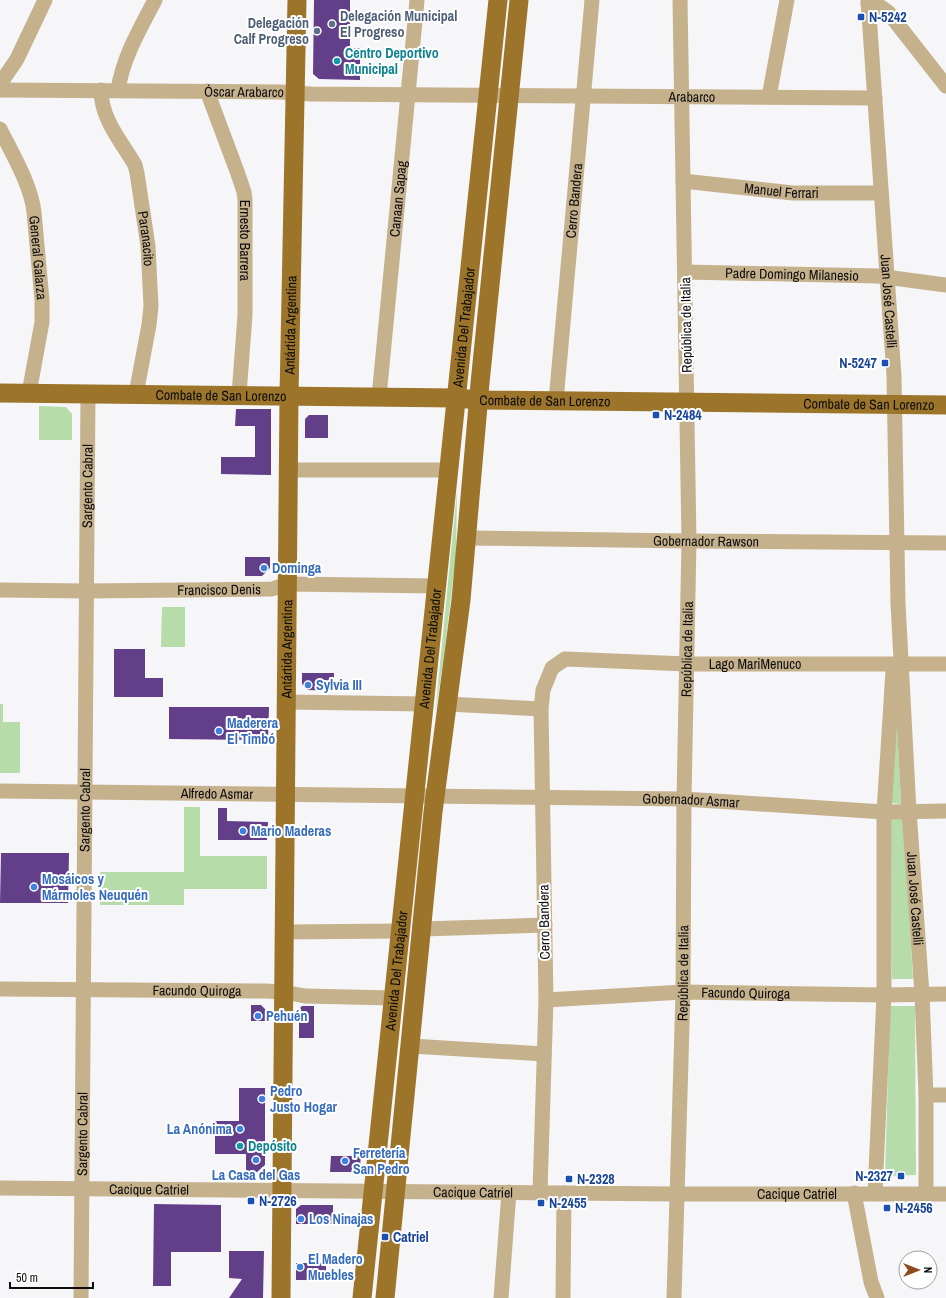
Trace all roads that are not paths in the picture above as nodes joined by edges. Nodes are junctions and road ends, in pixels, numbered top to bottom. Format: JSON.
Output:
{"nodes":[{"id":1,"x":45,"y":0,"type":"edge"},
{"id":2,"x":155,"y":0,"type":"edge"},
{"id":3,"x":296,"y":0,"type":"edge"},
{"id":4,"x":417,"y":0,"type":"edge"},
{"id":5,"x":498,"y":0,"type":"edge"},
{"id":6,"x":519,"y":0,"type":"edge"},
{"id":7,"x":592,"y":0,"type":"edge"},
{"id":8,"x":680,"y":0,"type":"edge"},
{"id":9,"x":788,"y":0,"type":"edge"},
{"id":10,"x":868,"y":2,"type":"edge"},
{"id":11,"x":0,"y":84,"type":"edge"},
{"id":12,"x":946,"y":86,"type":"edge"},
{"id":13,"x":0,"y":90,"type":"edge"},
{"id":14,"x":101,"y":90,"type":"junction"},
{"id":15,"x":118,"y":90,"type":"junction"},
{"id":16,"x":206,"y":91,"type":"junction"},
{"id":17,"x":295,"y":93,"type":"junction"},
{"id":18,"x":408,"y":95,"type":"junction"},
{"id":19,"x":510,"y":95,"type":"junction"},
{"id":20,"x":487,"y":96,"type":"junction"},
{"id":21,"x":583,"y":96,"type":"junction"},
{"id":22,"x":682,"y":96,"type":"junction"},
{"id":23,"x":769,"y":97,"type":"junction"},
{"id":24,"x":875,"y":98,"type":"junction"},
{"id":25,"x":0,"y":129,"type":"edge"},
{"id":26,"x":683,"y":181,"type":"junction"},
{"id":27,"x":881,"y":193,"type":"junction"},
{"id":28,"x":685,"y":272,"type":"junction"},
{"id":29,"x":887,"y":276,"type":"junction"},
{"id":30,"x":946,"y":285,"type":"edge"},
{"id":31,"x":0,"y":393,"type":"edge"},
{"id":32,"x":30,"y":393,"type":"junction"},
{"id":33,"x":88,"y":394,"type":"junction"},
{"id":34,"x":136,"y":394,"type":"junction"},
{"id":35,"x":239,"y":396,"type":"junction"},
{"id":36,"x":289,"y":396,"type":"junction"},
{"id":37,"x":380,"y":397,"type":"junction"},
{"id":38,"x":456,"y":398,"type":"junction"},
{"id":39,"x":478,"y":400,"type":"junction"},
{"id":40,"x":556,"y":401,"type":"junction"},
{"id":41,"x":687,"y":402,"type":"junction"},
{"id":42,"x":894,"y":404,"type":"junction"},
{"id":43,"x":946,"y":405,"type":"edge"},
{"id":44,"x":288,"y":470,"type":"junction"},
{"id":45,"x":449,"y":470,"type":"junction"},
{"id":46,"x":467,"y":538,"type":"junction"},
{"id":47,"x":688,"y":542,"type":"junction"},
{"id":48,"x":896,"y":543,"type":"junction"},
{"id":49,"x":946,"y":543,"type":"edge"},
{"id":50,"x":287,"y":584,"type":"junction"},
{"id":51,"x":437,"y":586,"type":"junction"},
{"id":52,"x":0,"y":590,"type":"edge"},
{"id":53,"x":86,"y":591,"type":"junction"},
{"id":54,"x":565,"y":659,"type":"joint"},
{"id":55,"x":687,"y":664,"type":"junction"},
{"id":56,"x":897,"y":664,"type":"junction"},
{"id":57,"x":946,"y":664,"type":"edge"},
{"id":58,"x":286,"y":702,"type":"junction"},
{"id":59,"x":425,"y":704,"type":"junction"},
{"id":60,"x":447,"y":704,"type":"junction"},
{"id":61,"x":540,"y":709,"type":"junction"},
{"id":62,"x":0,"y":791,"type":"edge"},
{"id":63,"x":85,"y":792,"type":"junction"},
{"id":64,"x":285,"y":794,"type":"junction"},
{"id":65,"x":415,"y":796,"type":"junction"},
{"id":66,"x":434,"y":797,"type":"junction"},
{"id":67,"x":542,"y":798,"type":"junction"},
{"id":68,"x":684,"y":799,"type":"junction"},
{"id":69,"x":909,"y":811,"type":"junction"},
{"id":70,"x":946,"y":811,"type":"edge"},
{"id":71,"x":884,"y":812,"type":"junction"},
{"id":72,"x":545,"y":925,"type":"junction"},
{"id":73,"x":422,"y":929,"type":"junction"},
{"id":74,"x":400,"y":931,"type":"junction"},
{"id":75,"x":284,"y":932,"type":"junction"},
{"id":76,"x":0,"y":988,"type":"edge"},
{"id":77,"x":83,"y":989,"type":"junction"},
{"id":78,"x":284,"y":992,"type":"junction"},
{"id":79,"x":683,"y":992,"type":"junction"},
{"id":80,"x":922,"y":994,"type":"junction"},
{"id":81,"x":946,"y":994,"type":"edge"},
{"id":82,"x":884,"y":995,"type":"junction"},
{"id":83,"x":393,"y":998,"type":"junction"},
{"id":84,"x":546,"y":1000,"type":"junction"},
{"id":85,"x":411,"y":1046,"type":"junction"},
{"id":86,"x":544,"y":1054,"type":"junction"},
{"id":87,"x":926,"y":1095,"type":"junction"},
{"id":88,"x":946,"y":1095,"type":"edge"},
{"id":89,"x":0,"y":1188,"type":"edge"},
{"id":90,"x":82,"y":1188,"type":"junction"},
{"id":91,"x":282,"y":1190,"type":"junction"},
{"id":92,"x":373,"y":1191,"type":"junction"},
{"id":93,"x":396,"y":1191,"type":"junction"},
{"id":94,"x":509,"y":1192,"type":"junction"},
{"id":95,"x":540,"y":1192,"type":"junction"},
{"id":96,"x":564,"y":1192,"type":"junction"},
{"id":97,"x":854,"y":1193,"type":"junction"},
{"id":98,"x":875,"y":1193,"type":"junction"},
{"id":99,"x":676,"y":1194,"type":"junction"},
{"id":100,"x":926,"y":1194,"type":"junction"},
{"id":101,"x":946,"y":1194,"type":"edge"},
{"id":102,"x":81,"y":1298,"type":"edge"},
{"id":103,"x":281,"y":1298,"type":"edge"},
{"id":104,"x":362,"y":1298,"type":"edge"},
{"id":105,"x":385,"y":1298,"type":"edge"},
{"id":106,"x":501,"y":1298,"type":"edge"},
{"id":107,"x":563,"y":1298,"type":"edge"},
{"id":108,"x":674,"y":1298,"type":"edge"},
{"id":109,"x":877,"y":1298,"type":"edge"}],
"edges":[{"from":1,"to":11,"type":"street"},
{"from":2,"to":15,"type":"street"},
{"from":3,"to":17,"type":"main road","name":"Antártida Argentina"},
{"from":4,"to":18,"type":"street","name":"Canaan Sapag"},
{"from":5,"to":20,"type":"main road","name":"Avenida Del Trabajador"},
{"from":6,"to":19,"type":"main road","name":"Avenida Del Trabajador"},
{"from":7,"to":21,"type":"street","name":"Cerro Bandera"},
{"from":8,"to":22,"type":"street","name":"República de Italia"},
{"from":9,"to":23,"type":"street"},
{"from":10,"to":12,"type":"street"},
{"from":10,"to":24,"type":"street","name":"Juan José Castelli"},
{"from":13,"to":14,"type":"street","name":"Óscar Arabarco"},
{"from":14,"to":15,"type":"street","name":"Óscar Arabarco"},
{"from":14,"to":34,"type":"street","name":"Paranacito"},
{"from":15,"to":16,"type":"street","name":"Óscar Arabarco"},
{"from":16,"to":17,"type":"street","name":"Óscar Arabarco"},
{"from":16,"to":35,"type":"street","name":"Ernesto Barrera"},
{"from":17,"to":18,"type":"street","name":"Óscar Arabarco"},
{"from":17,"to":36,"type":"main road","name":"Antártida Argentina"},
{"from":18,"to":20,"type":"street","name":"Óscar Arabarco"},
{"from":18,"to":37,"type":"street","name":"Canaan Sapag"},
{"from":19,"to":20,"type":"street","name":"Óscar Arabarco"},
{"from":19,"to":21,"type":"street","name":"Arabarco"},
{"from":19,"to":39,"type":"main road","name":"Avenida Del Trabajador"},
{"from":20,"to":38,"type":"main road","name":"Avenida Del Trabajador"},
{"from":21,"to":22,"type":"street","name":"Arabarco"},
{"from":21,"to":40,"type":"street","name":"Cerro Bandera"},
{"from":22,"to":23,"type":"street","name":"Arabarco"},
{"from":22,"to":26,"type":"street","name":"República de Italia"},
{"from":23,"to":24,"type":"street","name":"Arabarco"},
{"from":24,"to":27,"type":"street","name":"Juan José Castelli"},
{"from":25,"to":32,"type":"street","name":"General Galarza"},
{"from":26,"to":27,"type":"street","name":"Manuel Ferrari"},
{"from":26,"to":28,"type":"street","name":"República de Italia"},
{"from":27,"to":29,"type":"street","name":"Juan José Castelli"},
{"from":28,"to":29,"type":"street","name":"Padre Domingo Milanesio"},
{"from":28,"to":41,"type":"street","name":"República de Italia"},
{"from":29,"to":30,"type":"street","name":"Padre Domingo Milanesio"},
{"from":29,"to":42,"type":"street","name":"Juan José Castelli"},
{"from":31,"to":32,"type":"main road","name":"Combate de San Lorenzo"},
{"from":32,"to":33,"type":"main road","name":"Combate de San Lorenzo"},
{"from":33,"to":34,"type":"main road","name":"Combate de San Lorenzo"},
{"from":33,"to":53,"type":"street","name":"Sargento Cabral"},
{"from":34,"to":35,"type":"main road","name":"Combate de San Lorenzo"},
{"from":35,"to":36,"type":"main road","name":"Combate de San Lorenzo"},
{"from":36,"to":37,"type":"main road","name":"Combate de San Lorenzo"},
{"from":36,"to":44,"type":"main road","name":"Antártida Argentina"},
{"from":37,"to":38,"type":"main road","name":"Combate de San Lorenzo"},
{"from":38,"to":39,"type":"main road","name":"Combate de San Lorenzo"},
{"from":38,"to":45,"type":"main road","name":"Avenida Del Trabajador"},
{"from":39,"to":40,"type":"main road","name":"Combate de San Lorenzo"},
{"from":39,"to":46,"type":"main road","name":"Avenida Del Trabajador"},
{"from":40,"to":41,"type":"main road","name":"Combate de San Lorenzo"},
{"from":41,"to":42,"type":"main road","name":"Combate de San Lorenzo"},
{"from":41,"to":47,"type":"street","name":"República de Italia"},
{"from":42,"to":43,"type":"main road","name":"Combate de San Lorenzo"},
{"from":42,"to":48,"type":"street","name":"Juan José Castelli"},
{"from":44,"to":45,"type":"street"},
{"from":44,"to":50,"type":"main road","name":"Antártida Argentina"},
{"from":45,"to":51,"type":"main road","name":"Avenida Del Trabajador"},
{"from":46,"to":47,"type":"street","name":"Gobernador Rawson"},
{"from":46,"to":60,"type":"main road","name":"Avenida Del Trabajador"},
{"from":47,"to":48,"type":"street","name":"Gobernador Rawson"},
{"from":47,"to":55,"type":"street","name":"República de Italia"},
{"from":48,"to":49,"type":"street","name":"Gobernador Rawson"},
{"from":48,"to":56,"type":"street","name":"Juan José Castelli"},
{"from":50,"to":51,"type":"street","name":"Francisco Denis"},
{"from":50,"to":53,"type":"street","name":"Francisco Denis"},
{"from":50,"to":58,"type":"main road","name":"Antártida Argentina"},
{"from":51,"to":59,"type":"main road","name":"Avenida Del Trabajador"},
{"from":52,"to":53,"type":"street","name":"Francisco Denis"},
{"from":53,"to":63,"type":"street","name":"Sargento Cabral"},
{"from":54,"to":55,"type":"street","name":"Lago MariMenuco"},
{"from":54,"to":61,"type":"street","name":"Cerro Bandera"},
{"from":55,"to":56,"type":"street","name":"Lago MariMenuco"},
{"from":55,"to":68,"type":"street","name":"República de Italia"},
{"from":56,"to":57,"type":"street","name":"Lago MariMenuco"},
{"from":56,"to":69,"type":"street","name":"Juan José Castelli"},
{"from":56,"to":71,"type":"street","name":"Juan José Castelli"},
{"from":58,"to":59,"type":"street"},
{"from":58,"to":64,"type":"main road","name":"Antártida Argentina"},
{"from":59,"to":65,"type":"main road","name":"Avenida Del Trabajador"},
{"from":60,"to":61,"type":"street"},
{"from":60,"to":66,"type":"main road","name":"Avenida Del Trabajador"},
{"from":61,"to":67,"type":"street","name":"Cerro Bandera"},
{"from":62,"to":63,"type":"street","name":"Alfredo Asmar"},
{"from":63,"to":64,"type":"street","name":"Alfredo Asmar"},
{"from":63,"to":77,"type":"street","name":"Sargento Cabral"},
{"from":64,"to":65,"type":"street","name":"Alfredo Asmar"},
{"from":64,"to":75,"type":"main road","name":"Antártida Argentina"},
{"from":65,"to":66,"type":"street","name":"Alfredo Asmar"},
{"from":65,"to":74,"type":"main road","name":"Avenida Del Trabajador"},
{"from":66,"to":67,"type":"street","name":"Gobernador Asmar"},
{"from":66,"to":73,"type":"main road","name":"Avenida Del Trabajador"},
{"from":67,"to":68,"type":"street","name":"Gobernador Asmar"},
{"from":67,"to":72,"type":"street","name":"Cerro Bandera"},
{"from":68,"to":71,"type":"street","name":"Gobernador Asmar"},
{"from":68,"to":79,"type":"street","name":"República de Italia"},
{"from":69,"to":70,"type":"street","name":"Gobernador Asmar"},
{"from":69,"to":71,"type":"street","name":"Gobernador Asmar"},
{"from":69,"to":80,"type":"street","name":"Juan José Castelli"},
{"from":71,"to":82,"type":"street","name":"Juan José Castelli"},
{"from":72,"to":73,"type":"street"},
{"from":72,"to":84,"type":"street","name":"Cerro Bandera"},
{"from":73,"to":85,"type":"main road","name":"Avenida Del Trabajador"},
{"from":74,"to":75,"type":"street"},
{"from":74,"to":83,"type":"main road","name":"Avenida Del Trabajador"},
{"from":75,"to":78,"type":"main road","name":"Antártida Argentina"},
{"from":76,"to":77,"type":"street","name":"Facundo Quiroga"},
{"from":77,"to":78,"type":"street","name":"Facundo Quiroga"},
{"from":77,"to":90,"type":"street","name":"Sargento Cabral"},
{"from":78,"to":83,"type":"street","name":"Facundo Quiroga"},
{"from":78,"to":91,"type":"main road","name":"Antártida Argentina"},
{"from":79,"to":82,"type":"street","name":"Facundo Quiroga"},
{"from":79,"to":84,"type":"street","name":"Facundo Quiroga"},
{"from":79,"to":99,"type":"street","name":"República de Italia"},
{"from":80,"to":81,"type":"street","name":"Facundo Quiroga"},
{"from":80,"to":82,"type":"street","name":"Facundo Quiroga"},
{"from":80,"to":87,"type":"street","name":"Juan José Castelli"},
{"from":82,"to":98,"type":"street","name":"Juan José Castelli"},
{"from":83,"to":92,"type":"main road","name":"Avenida Del Trabajador"},
{"from":84,"to":86,"type":"street","name":"Cerro Bandera"},
{"from":85,"to":86,"type":"street"},
{"from":85,"to":93,"type":"main road","name":"Avenida Del Trabajador"},
{"from":86,"to":95,"type":"street","name":"Cerro Bandera"},
{"from":87,"to":88,"type":"street"},
{"from":87,"to":100,"type":"street","name":"Juan José Castelli"},
{"from":89,"to":90,"type":"street","name":"Cacique Catriel"},
{"from":90,"to":91,"type":"street","name":"Cacique Catriel"},
{"from":90,"to":102,"type":"street","name":"Sargento Cabral"},
{"from":91,"to":92,"type":"street","name":"Cacique Catriel"},
{"from":91,"to":103,"type":"main road","name":"Antártida Argentina"},
{"from":92,"to":93,"type":"street","name":"Cacique Catriel"},
{"from":92,"to":104,"type":"main road","name":"Avenida Del Trabajador"},
{"from":93,"to":94,"type":"street","name":"Cacique Catriel"},
{"from":93,"to":105,"type":"main road","name":"Avenida Del Trabajador"},
{"from":94,"to":95,"type":"street","name":"Cacique Catriel"},
{"from":94,"to":106,"type":"street"},
{"from":95,"to":96,"type":"street","name":"Cacique Catriel"},
{"from":96,"to":99,"type":"street","name":"Cacique Catriel"},
{"from":96,"to":107,"type":"street"},
{"from":97,"to":98,"type":"street","name":"Cacique Catriel"},
{"from":97,"to":99,"type":"street","name":"Cacique Catriel"},
{"from":97,"to":109,"type":"street"},
{"from":98,"to":100,"type":"street","name":"Cacique Catriel"},
{"from":99,"to":108,"type":"street","name":"República de Italia"},
{"from":100,"to":101,"type":"street","name":"Cacique Catriel"}]}
